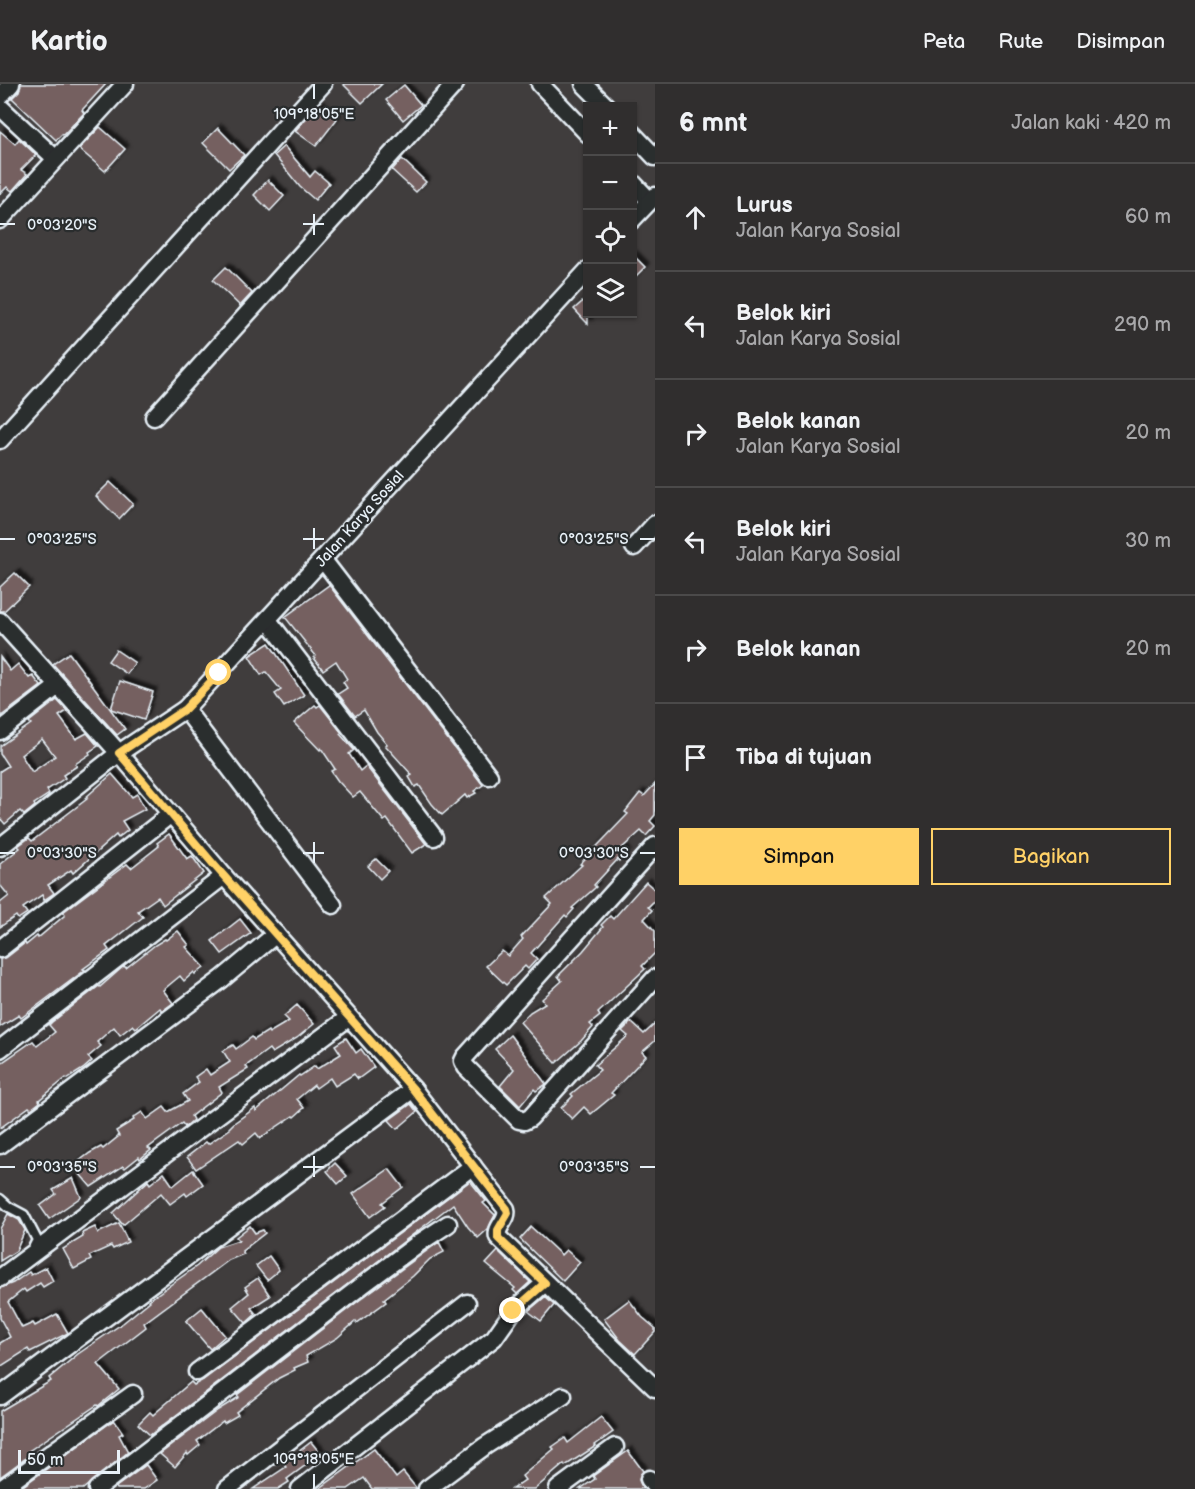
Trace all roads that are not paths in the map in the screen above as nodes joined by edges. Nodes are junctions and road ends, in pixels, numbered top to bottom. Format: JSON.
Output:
{"nodes":[{"id":1,"x":11,"y":84,"type":"edge"},
{"id":2,"x":125,"y":84,"type":"edge"},
{"id":3,"x":323,"y":84,"type":"edge"},
{"id":4,"x":455,"y":84,"type":"edge"},
{"id":5,"x":540,"y":84,"type":"edge"},
{"id":6,"x":585,"y":84,"type":"edge"},
{"id":7,"x":0,"y":96,"type":"edge"},
{"id":8,"x":602,"y":102,"type":"edge"},
{"id":9,"x":0,"y":107,"type":"edge"},
{"id":10,"x":583,"y":129,"type":"edge"},
{"id":11,"x":637,"y":138,"type":"edge"},
{"id":12,"x":655,"y":157,"type":"edge"},
{"id":13,"x":55,"y":158,"type":"junction"},
{"id":14,"x":637,"y":185,"type":"edge"},
{"id":15,"x":653,"y":198,"type":"edge"},
{"id":16,"x":637,"y":216,"type":"edge"},
{"id":17,"x":0,"y":220,"type":"edge"},
{"id":18,"x":583,"y":275,"type":"edge"},
{"id":19,"x":153,"y":417,"type":"dead end"},
{"id":20,"x":0,"y":440,"type":"edge"},
{"id":21,"x":655,"y":524,"type":"edge"},
{"id":22,"x":634,"y":547,"type":"dead end"},
{"id":23,"x":323,"y":560,"type":"junction"},
{"id":24,"x":268,"y":620,"type":"junction"},
{"id":25,"x":1,"y":623,"type":"edge"},
{"id":26,"x":58,"y":686,"type":"junction"},
{"id":27,"x":185,"y":709,"type":"junction"},
{"id":28,"x":0,"y":731,"type":"edge"},
{"id":29,"x":119,"y":753,"type":"junction"},
{"id":30,"x":489,"y":776,"type":"dead end"},
{"id":31,"x":171,"y":814,"type":"junction"},
{"id":32,"x":434,"y":837,"type":"dead end"},
{"id":33,"x":655,"y":846,"type":"edge"},
{"id":34,"x":0,"y":847,"type":"edge"},
{"id":35,"x":224,"y":876,"type":"junction"},
{"id":36,"x":333,"y":905,"type":"dead end"},
{"id":37,"x":276,"y":934,"type":"junction"},
{"id":38,"x":0,"y":949,"type":"edge"},
{"id":39,"x":655,"y":978,"type":"edge"},
{"id":40,"x":348,"y":1018,"type":"junction"},
{"id":41,"x":0,"y":1049,"type":"edge"},
{"id":42,"x":413,"y":1089,"type":"junction"},
{"id":43,"x":0,"y":1145,"type":"edge"},
{"id":44,"x":473,"y":1166,"type":"junction"},
{"id":45,"x":0,"y":1199,"type":"edge"},
{"id":46,"x":447,"y":1224,"type":"dead end"},
{"id":47,"x":29,"y":1256,"type":"junction"},
{"id":48,"x":0,"y":1278,"type":"edge"},
{"id":49,"x":545,"y":1283,"type":"junction"},
{"id":50,"x":467,"y":1303,"type":"dead end"},
{"id":51,"x":197,"y":1372,"type":"dead end"},
{"id":52,"x":655,"y":1388,"type":"edge"},
{"id":53,"x":133,"y":1394,"type":"dead end"},
{"id":54,"x":0,"y":1396,"type":"edge"},
{"id":55,"x":563,"y":1396,"type":"dead end"},
{"id":56,"x":615,"y":1447,"type":"dead end"},
{"id":57,"x":1,"y":1489,"type":"edge"},
{"id":58,"x":97,"y":1489,"type":"edge"},
{"id":59,"x":226,"y":1489,"type":"edge"},
{"id":60,"x":300,"y":1489,"type":"edge"},
{"id":61,"x":427,"y":1489,"type":"edge"},
{"id":62,"x":558,"y":1489,"type":"edge"}],
"edges":[{"from":1,"to":7,"type":"street"},
{"from":2,"to":13,"type":"street"},
{"from":3,"to":20,"type":"street"},
{"from":4,"to":19,"type":"street"},
{"from":5,"to":10,"type":"street"},
{"from":6,"to":8,"type":"street"},
{"from":9,"to":13,"type":"street"},
{"from":11,"to":12,"type":"street"},
{"from":13,"to":17,"type":"street"},
{"from":14,"to":15,"type":"street"},
{"from":15,"to":16,"type":"street"},
{"from":18,"to":23,"type":"street","name":"Jalan Karya Sosial"},
{"from":21,"to":22,"type":"street"},
{"from":23,"to":24,"type":"street","name":"Jalan Karya Sosial"},
{"from":23,"to":30,"type":"street"},
{"from":24,"to":27,"type":"street","name":"Jalan Karya Sosial"},
{"from":24,"to":32,"type":"street"},
{"from":25,"to":26,"type":"street"},
{"from":26,"to":28,"type":"street"},
{"from":26,"to":29,"type":"street"},
{"from":27,"to":29,"type":"street","name":"Jalan Karya Sosial"},
{"from":27,"to":36,"type":"street"},
{"from":29,"to":31,"type":"street"},
{"from":29,"to":34,"type":"street","name":"Jalan Karya Sosial"},
{"from":31,"to":35,"type":"street"},
{"from":31,"to":38,"type":"street"},
{"from":33,"to":39,"type":"street"},
{"from":35,"to":37,"type":"street"},
{"from":35,"to":41,"type":"street"},
{"from":37,"to":40,"type":"street"},
{"from":37,"to":43,"type":"street"},
{"from":40,"to":42,"type":"street"},
{"from":40,"to":47,"type":"street"},
{"from":42,"to":44,"type":"street"},
{"from":42,"to":54,"type":"street"},
{"from":44,"to":49,"type":"street"},
{"from":44,"to":51,"type":"street"},
{"from":45,"to":47,"type":"lane"},
{"from":46,"to":58,"type":"street"},
{"from":47,"to":48,"type":"street"},
{"from":49,"to":52,"type":"street"},
{"from":49,"to":60,"type":"street"},
{"from":50,"to":59,"type":"street"},
{"from":53,"to":57,"type":"street"},
{"from":55,"to":61,"type":"street"},
{"from":56,"to":62,"type":"street"}]}
